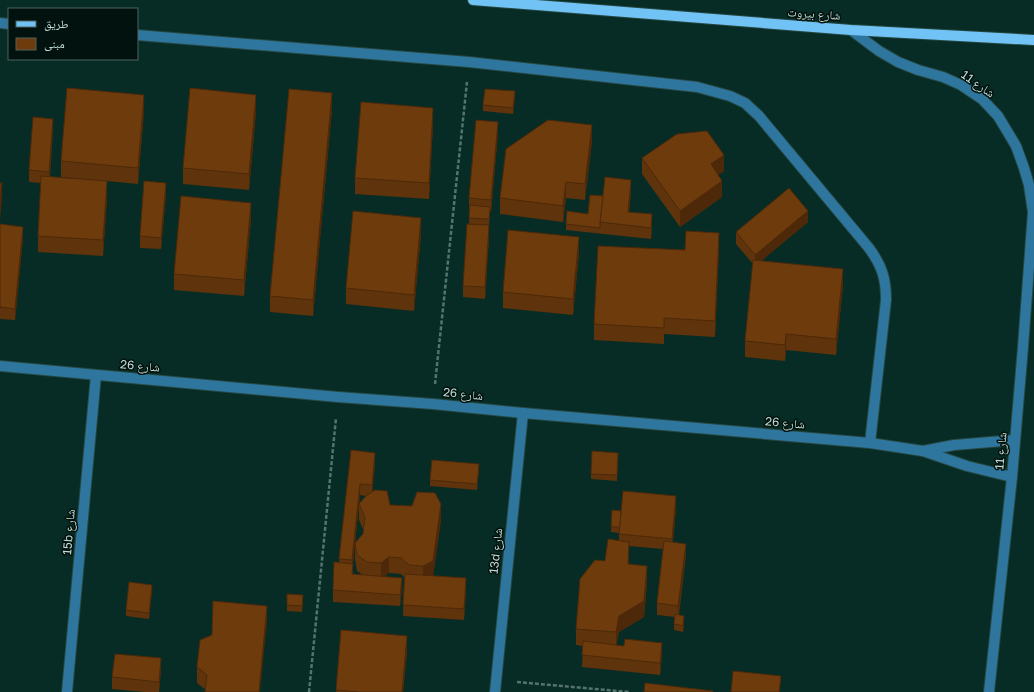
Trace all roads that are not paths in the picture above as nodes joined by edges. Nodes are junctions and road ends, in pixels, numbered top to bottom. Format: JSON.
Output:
{"nodes":[{"id":1,"x":473,"y":0,"type":"edge"},
{"id":2,"x":851,"y":30,"type":"junction"},
{"id":3,"x":138,"y":35,"type":"edge"},
{"id":4,"x":1034,"y":40,"type":"edge"},
{"id":5,"x":1033,"y":210,"type":"edge"},
{"id":6,"x":1034,"y":302,"type":"edge"},
{"id":7,"x":1026,"y":308,"type":"junction"},
{"id":8,"x":0,"y":366,"type":"edge"},
{"id":9,"x":96,"y":375,"type":"junction"},
{"id":10,"x":523,"y":413,"type":"junction"},
{"id":11,"x":1015,"y":440,"type":"junction"},
{"id":12,"x":870,"y":443,"type":"junction"},
{"id":13,"x":923,"y":451,"type":"junction"},
{"id":14,"x":1012,"y":477,"type":"junction"},
{"id":15,"x":67,"y":692,"type":"edge"},
{"id":16,"x":495,"y":692,"type":"edge"},
{"id":17,"x":989,"y":692,"type":"edge"}],
"edges":[{"from":1,"to":2,"type":"main road","name":"شارع بيروت"},
{"from":2,"to":4,"type":"main road","name":"شارع بيروت"},
{"from":2,"to":5,"type":"street","name":"شارع 11"},
{"from":3,"to":12,"type":"street"},
{"from":5,"to":7,"type":"street","name":"شارع 11"},
{"from":6,"to":7,"type":"street"},
{"from":7,"to":11,"type":"street","name":"شارع 11"},
{"from":8,"to":9,"type":"street","name":"شارع 26"},
{"from":9,"to":10,"type":"street","name":"شارع 26"},
{"from":9,"to":15,"type":"street","name":"15b شارع"},
{"from":10,"to":12,"type":"street","name":"شارع 26"},
{"from":10,"to":16,"type":"street","name":"13d شارع"},
{"from":11,"to":13,"type":"street","name":"شارع 26"},
{"from":11,"to":14,"type":"street","name":"شارع 11"},
{"from":12,"to":13,"type":"street","name":"شارع 26"},
{"from":13,"to":14,"type":"street","name":"شارع 26"},
{"from":14,"to":17,"type":"street","name":"شارع 11"}]}
